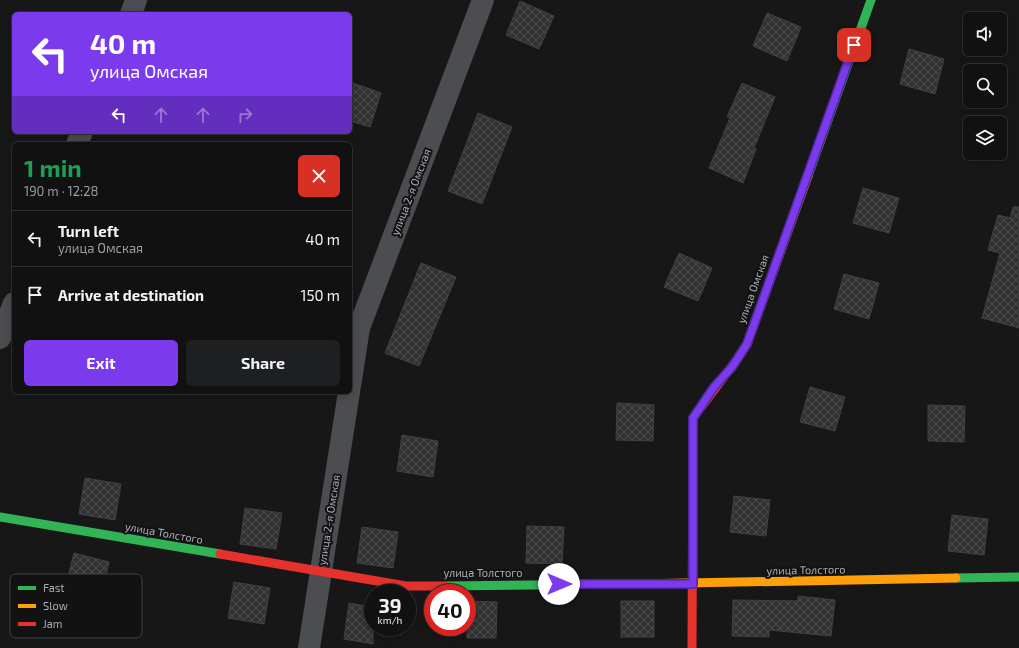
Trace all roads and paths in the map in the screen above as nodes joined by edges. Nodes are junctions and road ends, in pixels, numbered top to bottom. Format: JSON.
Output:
{"nodes":[{"id":1,"x":136,"y":0,"type":"edge"},
{"id":2,"x":483,"y":0,"type":"edge"},
{"id":3,"x":870,"y":0,"type":"edge"},
{"id":4,"x":132,"y":12,"type":"edge"},
{"id":5,"x":12,"y":308,"type":"edge"},
{"id":6,"x":0,"y":338,"type":"edge"},
{"id":7,"x":352,"y":373,"type":"edge"},
{"id":8,"x":349,"y":394,"type":"edge"},
{"id":9,"x":0,"y":517,"type":"edge"},
{"id":10,"x":322,"y":572,"type":"junction"},
{"id":11,"x":1019,"y":577,"type":"edge"},
{"id":12,"x":693,"y":584,"type":"junction"},
{"id":13,"x":309,"y":648,"type":"edge"},
{"id":14,"x":692,"y":648,"type":"edge"}],
"edges":[{"from":1,"to":4,"type":"street"},
{"from":2,"to":7,"type":"street","name":"улица 2-я Омская"},
{"from":3,"to":12,"type":"street","name":"улица Омская"},
{"from":5,"to":6,"type":"street"},
{"from":8,"to":10,"type":"street","name":"улица 2-я Омская"},
{"from":9,"to":10,"type":"street","name":"улица Толстого"},
{"from":10,"to":12,"type":"street","name":"улица Толстого"},
{"from":10,"to":13,"type":"street","name":"улица 2-я Омская"},
{"from":11,"to":12,"type":"street","name":"улица Толстого"},
{"from":12,"to":14,"type":"street","name":"улица Омская"}]}
